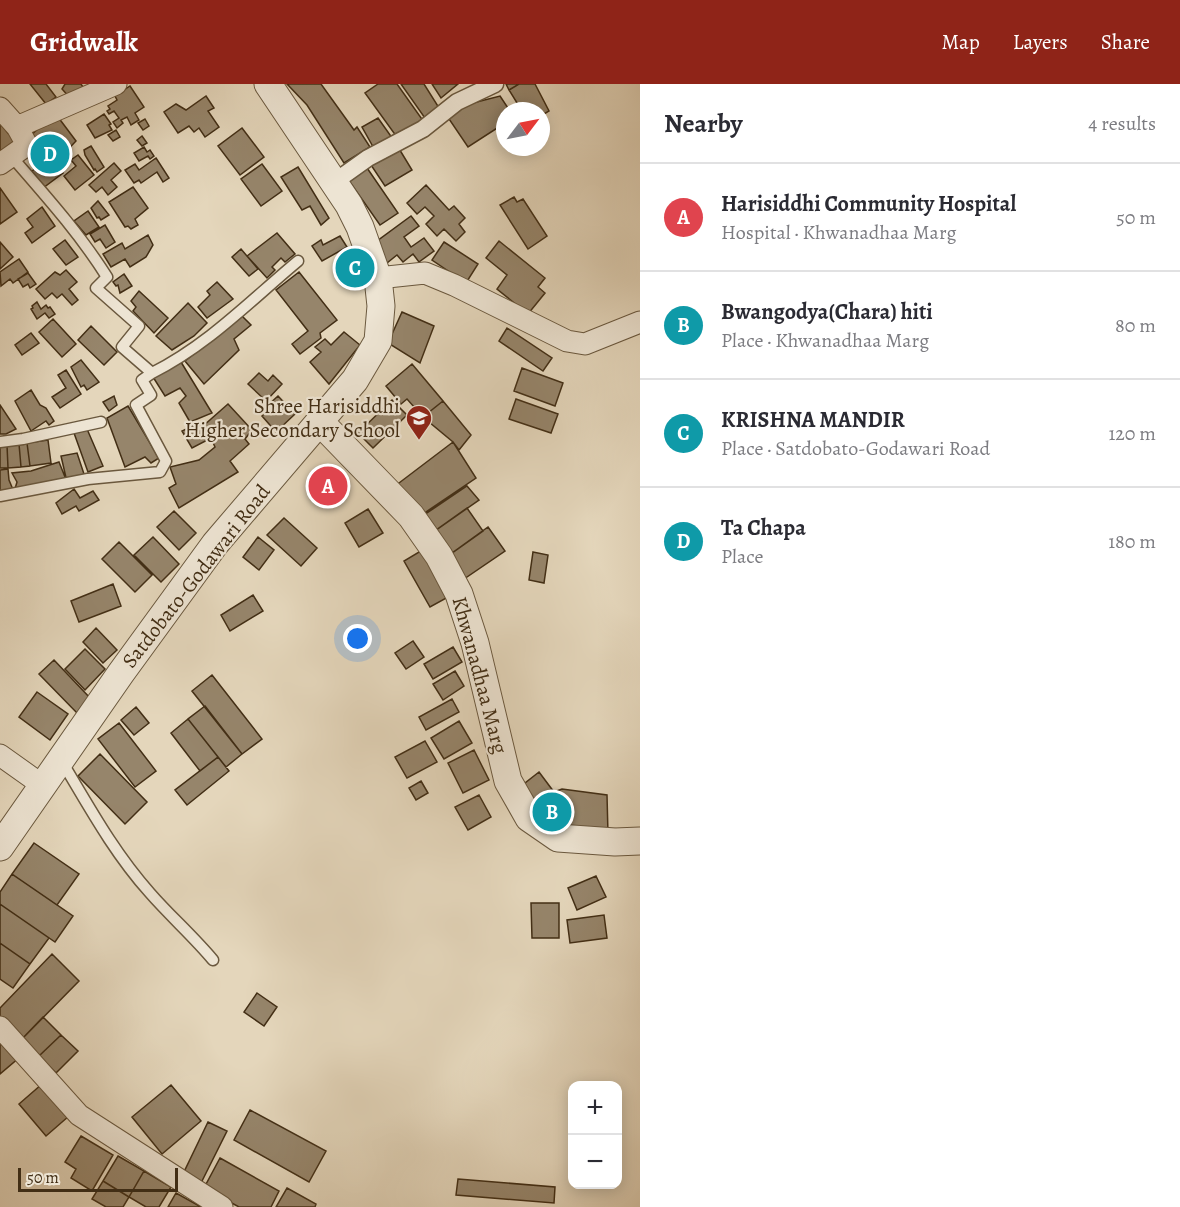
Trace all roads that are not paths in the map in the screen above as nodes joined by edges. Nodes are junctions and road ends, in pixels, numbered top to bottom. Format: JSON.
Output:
{"nodes":[{"id":1,"x":116,"y":84,"type":"edge"},
{"id":2,"x":268,"y":84,"type":"edge"},
{"id":3,"x":495,"y":84,"type":"edge"},
{"id":4,"x":0,"y":108,"type":"edge"},
{"id":5,"x":17,"y":127,"type":"junction"},
{"id":6,"x":6,"y":160,"type":"edge"},
{"id":7,"x":333,"y":183,"type":"junction"},
{"id":8,"x":298,"y":261,"type":"dead end"},
{"id":9,"x":378,"y":278,"type":"junction"},
{"id":10,"x":640,"y":322,"type":"edge"},
{"id":11,"x":152,"y":373,"type":"junction"},
{"id":12,"x":101,"y":422,"type":"dead end"},
{"id":13,"x":320,"y":422,"type":"junction"},
{"id":14,"x":0,"y":442,"type":"edge"},
{"id":15,"x":0,"y":496,"type":"edge"},
{"id":16,"x":0,"y":755,"type":"edge"},
{"id":17,"x":61,"y":760,"type":"junction"},
{"id":18,"x":42,"y":785,"type":"junction"},
{"id":19,"x":640,"y":841,"type":"edge"},
{"id":20,"x":0,"y":847,"type":"edge"},
{"id":21,"x":213,"y":960,"type":"dead end"},
{"id":22,"x":0,"y":1027,"type":"edge"},
{"id":23,"x":222,"y":1207,"type":"edge"}],
"edges":[{"from":1,"to":5,"type":"street"},
{"from":2,"to":7,"type":"street","name":"Satdobato-Godawari Road"},
{"from":3,"to":7,"type":"street"},
{"from":4,"to":5,"type":"street"},
{"from":5,"to":6,"type":"street"},
{"from":6,"to":11,"type":"lane"},
{"from":7,"to":9,"type":"street","name":"Satdobato-Godawari Road"},
{"from":8,"to":11,"type":"lane"},
{"from":9,"to":10,"type":"street"},
{"from":9,"to":13,"type":"street","name":"Satdobato-Godawari Road"},
{"from":11,"to":15,"type":"lane"},
{"from":12,"to":14,"type":"lane"},
{"from":13,"to":17,"type":"street","name":"Satdobato-Godawari Road"},
{"from":13,"to":19,"type":"street","name":"Khwanadhaa Marg"},
{"from":16,"to":18,"type":"street"},
{"from":17,"to":18,"type":"street","name":"Satdobato-Godawari Road"},
{"from":17,"to":21,"type":"lane"},
{"from":18,"to":20,"type":"street","name":"Satdobato-Godawari Road"},
{"from":22,"to":23,"type":"street"}]}
